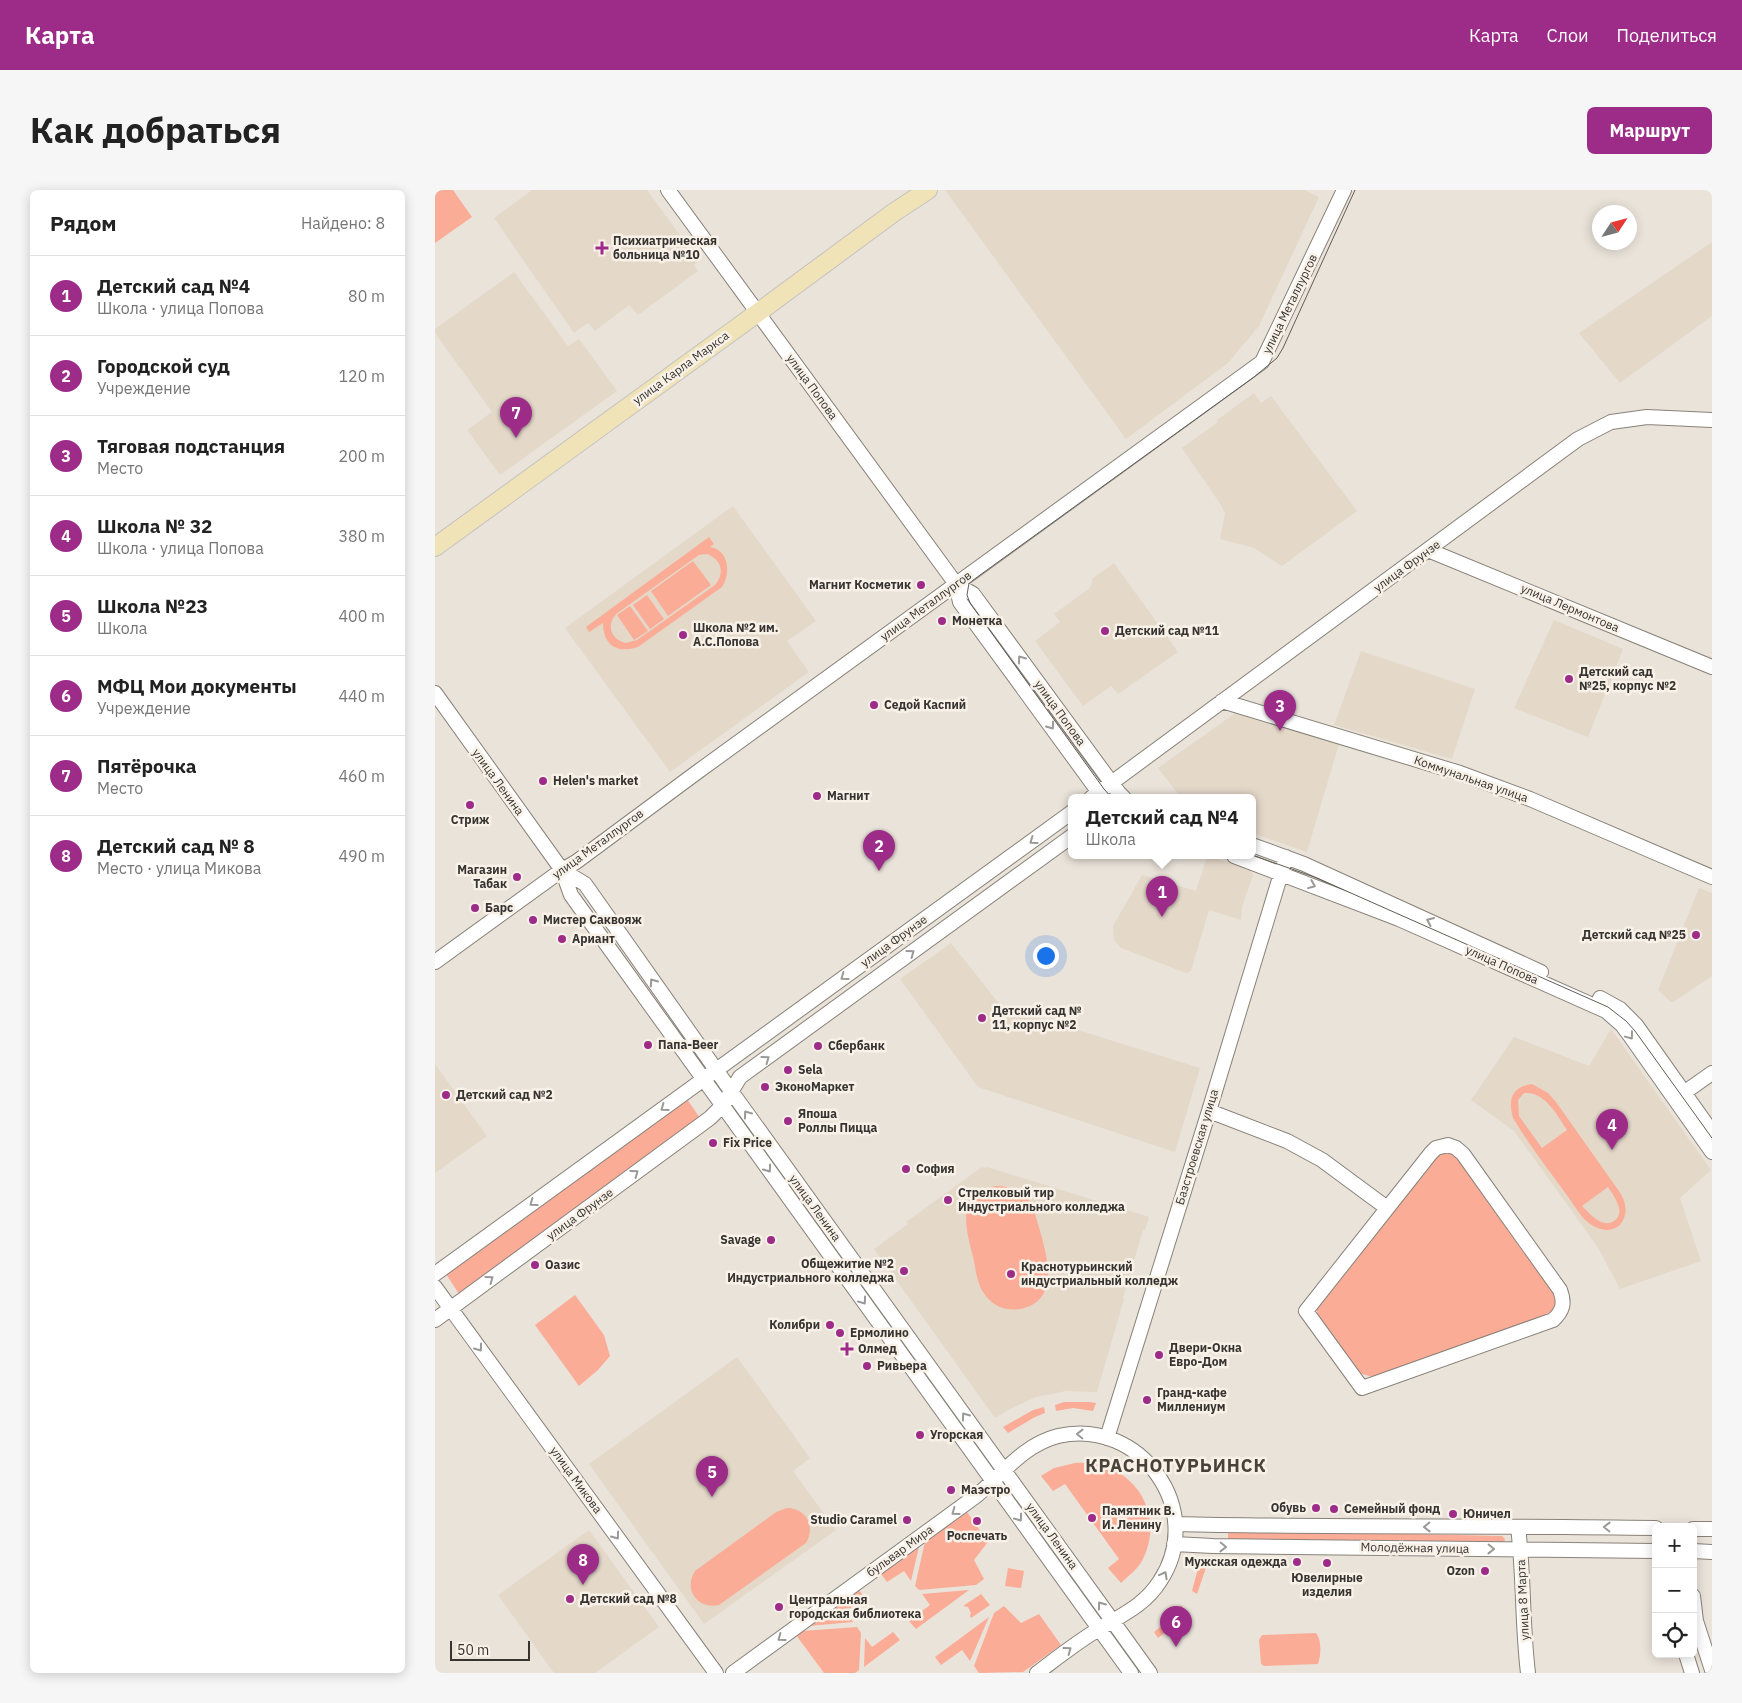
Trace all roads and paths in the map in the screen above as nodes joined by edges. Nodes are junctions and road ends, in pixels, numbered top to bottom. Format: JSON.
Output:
{"nodes":[{"id":1,"x":668,"y":190,"type":"edge"},
{"id":2,"x":928,"y":190,"type":"edge"},
{"id":3,"x":1344,"y":190,"type":"edge"},
{"id":4,"x":758,"y":313,"type":"junction"},
{"id":5,"x":1712,"y":420,"type":"edge"},
{"id":6,"x":435,"y":547,"type":"edge"},
{"id":7,"x":1428,"y":550,"type":"junction"},
{"id":8,"x":956,"y":584,"type":"junction"},
{"id":9,"x":1712,"y":667,"type":"edge"},
{"id":10,"x":435,"y":693,"type":"edge"},
{"id":11,"x":1222,"y":702,"type":"junction"},
{"id":12,"x":1118,"y":793,"type":"edge"},
{"id":13,"x":1097,"y":794,"type":"edge"},
{"id":14,"x":1068,"y":815,"type":"edge"},
{"id":15,"x":1068,"y":839,"type":"edge"},
{"id":16,"x":1256,"y":846,"type":"edge"},
{"id":17,"x":1286,"y":857,"type":"junction"},
{"id":18,"x":1242,"y":859,"type":"edge"},
{"id":19,"x":562,"y":870,"type":"junction"},
{"id":20,"x":1281,"y":873,"type":"junction"},
{"id":21,"x":1712,"y":877,"type":"edge"},
{"id":22,"x":435,"y":962,"type":"edge"},
{"id":23,"x":716,"y":1070,"type":"junction"},
{"id":24,"x":1712,"y":1073,"type":"edge"},
{"id":25,"x":704,"y":1079,"type":"junction"},
{"id":26,"x":731,"y":1091,"type":"junction"},
{"id":27,"x":1680,"y":1096,"type":"junction"},
{"id":28,"x":723,"y":1106,"type":"junction"},
{"id":29,"x":1209,"y":1111,"type":"junction"},
{"id":30,"x":1712,"y":1132,"type":"edge"},
{"id":31,"x":1712,"y":1152,"type":"edge"},
{"id":32,"x":1387,"y":1208,"type":"junction"},
{"id":33,"x":435,"y":1274,"type":"edge"},
{"id":34,"x":435,"y":1287,"type":"edge"},
{"id":35,"x":451,"y":1308,"type":"junction"},
{"id":36,"x":435,"y":1320,"type":"edge"},
{"id":37,"x":1107,"y":1438,"type":"junction"},
{"id":38,"x":989,"y":1449,"type":"junction"},
{"id":39,"x":976,"y":1458,"type":"junction"},
{"id":40,"x":1004,"y":1471,"type":"junction"},
{"id":41,"x":993,"y":1482,"type":"junction"},
{"id":42,"x":1176,"y":1524,"type":"junction"},
{"id":43,"x":1518,"y":1527,"type":"junction"},
{"id":44,"x":1652,"y":1528,"type":"edge"},
{"id":45,"x":1697,"y":1529,"type":"edge"},
{"id":46,"x":1712,"y":1529,"type":"edge"},
{"id":47,"x":1174,"y":1544,"type":"junction"},
{"id":48,"x":1521,"y":1549,"type":"junction"},
{"id":49,"x":1652,"y":1551,"type":"edge"},
{"id":50,"x":1697,"y":1551,"type":"edge"},
{"id":51,"x":1712,"y":1552,"type":"edge"},
{"id":52,"x":1696,"y":1613,"type":"edge"},
{"id":53,"x":1113,"y":1622,"type":"junction"},
{"id":54,"x":1099,"y":1629,"type":"junction"},
{"id":55,"x":1126,"y":1640,"type":"junction"},
{"id":56,"x":1114,"y":1649,"type":"junction"},
{"id":57,"x":1687,"y":1658,"type":"edge"},
{"id":58,"x":1712,"y":1670,"type":"edge"},
{"id":59,"x":716,"y":1673,"type":"edge"},
{"id":60,"x":733,"y":1673,"type":"edge"},
{"id":61,"x":1037,"y":1673,"type":"edge"},
{"id":62,"x":1131,"y":1673,"type":"edge"},
{"id":63,"x":1150,"y":1673,"type":"edge"},
{"id":64,"x":1528,"y":1673,"type":"edge"},
{"id":65,"x":1692,"y":1673,"type":"edge"}],
"edges":[{"from":1,"to":4,"type":"street","name":"улица Попова"},
{"from":2,"to":4,"type":"main road","name":"улица Карла Маркса"},
{"from":3,"to":8,"type":"street","name":"улица Металлургов"},
{"from":4,"to":6,"type":"main road","name":"улица Карла Маркса"},
{"from":4,"to":8,"type":"street","name":"улица Попова"},
{"from":5,"to":7,"type":"street","name":"улица Фрунзе"},
{"from":7,"to":9,"type":"street","name":"улица Лермонтова"},
{"from":7,"to":11,"type":"street","name":"улица Фрунзе"},
{"from":12,"to":8,"type":"street","name":"улица Попова","one_way":true},
{"from":8,"to":13,"type":"street","name":"улица Попова","one_way":true},
{"from":8,"to":19,"type":"street","name":"улица Металлургов"},
{"from":10,"to":19,"type":"street","name":"улица Ленина"},
{"from":11,"to":12,"type":"street","name":"улица Фрунзе"},
{"from":11,"to":21,"type":"street","name":"Коммунальная улица"},
{"from":14,"to":23,"type":"street","name":"улица Фрунзе","one_way":true},
{"from":26,"to":15,"type":"street","name":"улица Фрунзе","one_way":true},
{"from":16,"to":17,"type":"street","name":"улица Попова"},
{"from":17,"to":20,"type":"street","name":"Базстроевская улица"},
{"from":27,"to":17,"type":"street","name":"улица Попова","one_way":true},
{"from":18,"to":20,"type":"street","name":"улица Попова"},
{"from":19,"to":22,"type":"street","name":"улица Металлургов"},
{"from":23,"to":19,"type":"street","name":"улица Ленина","one_way":true},
{"from":19,"to":25,"type":"street","name":"улица Ленина"},
{"from":20,"to":27,"type":"street","name":"улица Попова","one_way":true},
{"from":20,"to":29,"type":"street","name":"Базстроевская улица"},
{"from":23,"to":25,"type":"street","name":"улица Фрунзе"},
{"from":23,"to":26,"type":"street","name":"улица Ленина"},
{"from":24,"to":27,"type":"street"},
{"from":25,"to":28,"type":"street","name":"улица Ленина"},
{"from":25,"to":33,"type":"street","one_way":true},
{"from":26,"to":28,"type":"street","name":"улица Фрунзе"},
{"from":38,"to":26,"type":"street","name":"улица Ленина","one_way":true},
{"from":27,"to":30,"type":"street","name":"улица Попова"},
{"from":27,"to":31,"type":"street","name":"улица Попова"},
{"from":35,"to":28,"type":"street","name":"улица Фрунзе","one_way":true},
{"from":28,"to":39,"type":"street","name":"улица Ленина","one_way":true},
{"from":29,"to":32,"type":"street"},
{"from":29,"to":37,"type":"street","name":"Базстроевская улица"},
{"from":32,"to":32,"type":"street"},
{"from":34,"to":35,"type":"street","name":"улица Микова"},
{"from":35,"to":36,"type":"street","name":"улица Фрунзе"},
{"from":35,"to":59,"type":"street","name":"улица Микова","one_way":true},
{"from":37,"to":40,"type":"street","name":"бульвар Мира","one_way":true},
{"from":37,"to":42,"type":"street","name":"бульвар Мира"},
{"from":38,"to":39,"type":"street"},
{"from":38,"to":40,"type":"street","name":"улица Ленина"},
{"from":39,"to":41,"type":"street","name":"улица Ленина"},
{"from":40,"to":41,"type":"street","name":"бульвар Мира"},
{"from":53,"to":40,"type":"street","name":"улица Ленина","one_way":true},
{"from":41,"to":54,"type":"street","name":"улица Ленина","one_way":true},
{"from":41,"to":60,"type":"street","name":"бульвар Мира","one_way":true},
{"from":43,"to":42,"type":"street","name":"Молодёжная улица","one_way":true},
{"from":42,"to":47,"type":"street","name":"бульвар Мира"},
{"from":44,"to":43,"type":"street","name":"Молодёжная улица","one_way":true},
{"from":43,"to":48,"type":"street","name":"улица 8 Марта"},
{"from":45,"to":46,"type":"street"},
{"from":47,"to":48,"type":"street","name":"Молодёжная улица","one_way":true},
{"from":53,"to":47,"type":"street","name":"бульвар Мира","one_way":true},
{"from":48,"to":49,"type":"street","name":"Молодёжная улица"},
{"from":48,"to":64,"type":"street","name":"улица 8 Марта"},
{"from":50,"to":51,"type":"street"},
{"from":52,"to":58,"type":"street"},
{"from":53,"to":54,"type":"street","name":"бульвар Мира"},
{"from":53,"to":55,"type":"street","name":"улица Ленина"},
{"from":54,"to":56,"type":"street","name":"улица Ленина"},
{"from":61,"to":54,"type":"street","one_way":true},
{"from":55,"to":56,"type":"street"},
{"from":55,"to":63,"type":"street","name":"улица Ленина"},
{"from":56,"to":62,"type":"street","name":"улица Ленина"},
{"from":57,"to":65,"type":"street"}]}
